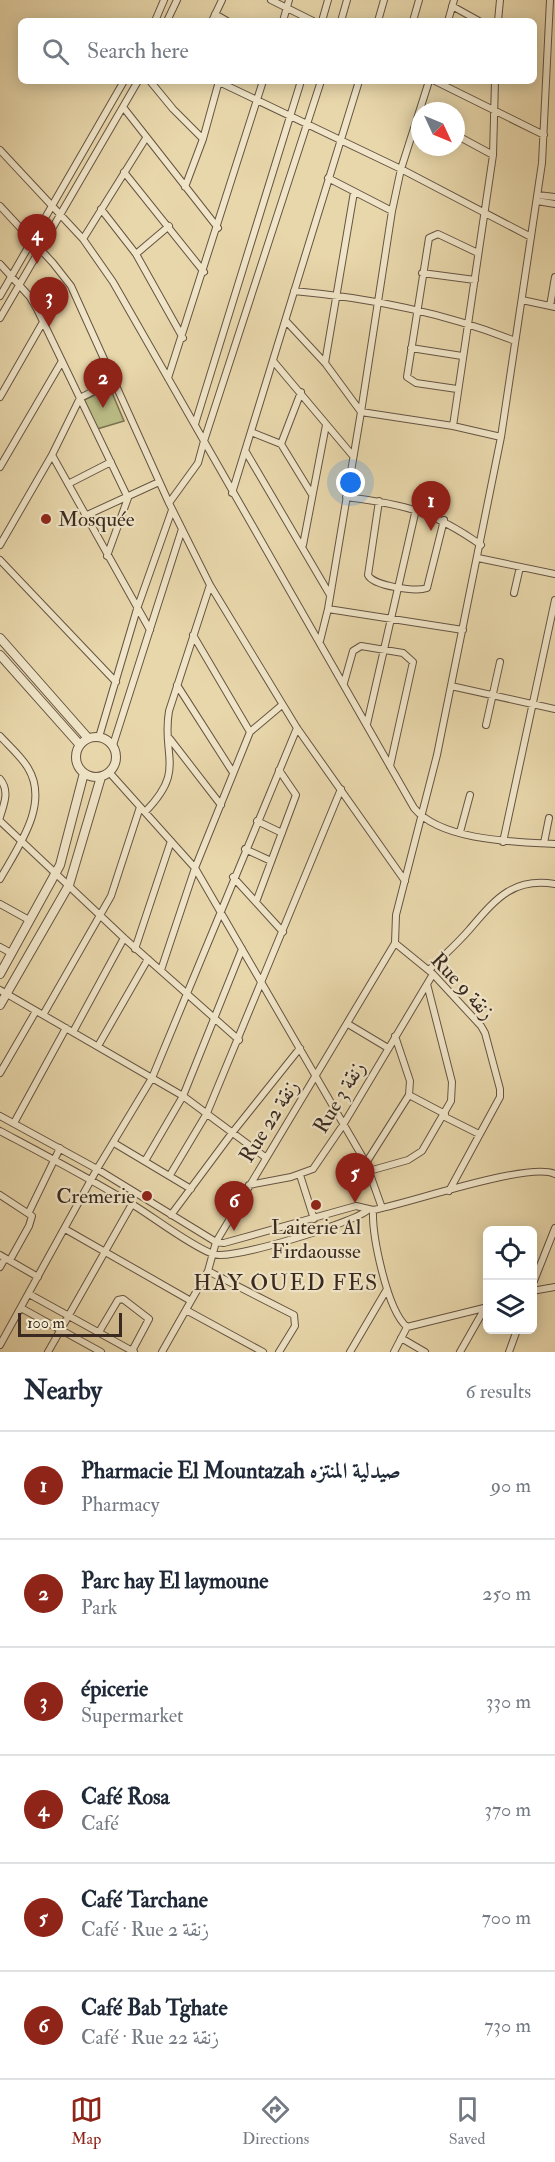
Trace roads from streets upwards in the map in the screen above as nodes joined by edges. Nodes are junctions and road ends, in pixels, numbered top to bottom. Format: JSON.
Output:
{"nodes":[{"id":1,"x":164,"y":0,"type":"edge"},
{"id":2,"x":177,"y":0,"type":"edge"},
{"id":3,"x":222,"y":0,"type":"edge"},
{"id":4,"x":271,"y":0,"type":"edge"},
{"id":5,"x":289,"y":0,"type":"edge"},
{"id":6,"x":328,"y":0,"type":"edge"},
{"id":7,"x":347,"y":0,"type":"edge"},
{"id":8,"x":384,"y":0,"type":"edge"},
{"id":9,"x":419,"y":0,"type":"edge"},
{"id":10,"x":500,"y":0,"type":"edge"},
{"id":11,"x":550,"y":0,"type":"edge"},
{"id":12,"x":453,"y":3,"type":"edge"},
{"id":13,"x":287,"y":8,"type":"junction"},
{"id":14,"x":156,"y":18,"type":"edge"},
{"id":15,"x":168,"y":18,"type":"edge"},
{"id":16,"x":214,"y":18,"type":"edge"},
{"id":17,"x":284,"y":18,"type":"edge"},
{"id":18,"x":307,"y":18,"type":"edge"},
{"id":19,"x":323,"y":18,"type":"edge"},
{"id":20,"x":342,"y":18,"type":"edge"},
{"id":21,"x":379,"y":18,"type":"edge"},
{"id":22,"x":414,"y":18,"type":"edge"},
{"id":23,"x":449,"y":18,"type":"edge"},
{"id":24,"x":475,"y":18,"type":"edge"},
{"id":25,"x":498,"y":18,"type":"edge"},
{"id":26,"x":547,"y":80,"type":"junction"},
{"id":27,"x":555,"y":83,"type":"edge"},
{"id":28,"x":122,"y":84,"type":"edge"},
{"id":29,"x":136,"y":84,"type":"edge"},
{"id":30,"x":152,"y":84,"type":"edge"},
{"id":31,"x":217,"y":84,"type":"edge"},
{"id":32,"x":224,"y":84,"type":"edge"},
{"id":33,"x":262,"y":84,"type":"edge"},
{"id":34,"x":301,"y":84,"type":"edge"},
{"id":35,"x":320,"y":84,"type":"edge"},
{"id":36,"x":358,"y":84,"type":"edge"},
{"id":37,"x":428,"y":84,"type":"edge"},
{"id":38,"x":441,"y":84,"type":"edge"},
{"id":39,"x":495,"y":84,"type":"edge"},
{"id":40,"x":257,"y":100,"type":"junction"},
{"id":41,"x":423,"y":102,"type":"edge"},
{"id":42,"x":123,"y":107,"type":"junction"},
{"id":43,"x":495,"y":110,"type":"junction"},
{"id":44,"x":290,"y":116,"type":"junction"},
{"id":45,"x":307,"y":125,"type":"junction"},
{"id":46,"x":544,"y":135,"type":"junction"},
{"id":47,"x":146,"y":138,"type":"junction"},
{"id":48,"x":203,"y":140,"type":"junction"},
{"id":49,"x":411,"y":140,"type":"edge"},
{"id":50,"x":465,"y":140,"type":"edge"},
{"id":51,"x":340,"y":142,"type":"junction"},
{"id":52,"x":0,"y":150,"type":"edge"},
{"id":53,"x":493,"y":155,"type":"junction"},
{"id":54,"x":401,"y":170,"type":"junction"},
{"id":55,"x":124,"y":171,"type":"junction"},
{"id":56,"x":328,"y":178,"type":"junction"},
{"id":57,"x":185,"y":187,"type":"junction"},
{"id":58,"x":354,"y":192,"type":"junction"},
{"id":59,"x":555,"y":197,"type":"edge"},
{"id":60,"x":538,"y":198,"type":"junction"},
{"id":61,"x":555,"y":204,"type":"edge"},
{"id":62,"x":52,"y":205,"type":"junction"},
{"id":63,"x":0,"y":206,"type":"edge"},
{"id":64,"x":101,"y":209,"type":"junction"},
{"id":65,"x":392,"y":211,"type":"junction"},
{"id":66,"x":485,"y":212,"type":"junction"},
{"id":67,"x":61,"y":213,"type":"junction"},
{"id":68,"x":169,"y":226,"type":"junction"},
{"id":69,"x":218,"y":228,"type":"junction"},
{"id":70,"x":531,"y":237,"type":"junction"},
{"id":71,"x":83,"y":239,"type":"junction"},
{"id":72,"x":33,"y":240,"type":"junction"},
{"id":73,"x":41,"y":249,"type":"junction"},
{"id":74,"x":478,"y":253,"type":"junction"},
{"id":75,"x":136,"y":254,"type":"junction"},
{"id":76,"x":0,"y":264,"type":"edge"},
{"id":77,"x":204,"y":272,"type":"junction"},
{"id":78,"x":422,"y":273,"type":"junction"},
{"id":79,"x":12,"y":276,"type":"junction"},
{"id":80,"x":555,"y":277,"type":"edge"},
{"id":81,"x":475,"y":280,"type":"junction"},
{"id":82,"x":20,"y":284,"type":"junction"},
{"id":83,"x":294,"y":291,"type":"junction"},
{"id":84,"x":337,"y":295,"type":"junction"},
{"id":85,"x":0,"y":296,"type":"edge"},
{"id":86,"x":522,"y":300,"type":"junction"},
{"id":87,"x":376,"y":301,"type":"junction"},
{"id":88,"x":553,"y":307,"type":"edge"},
{"id":89,"x":416,"y":308,"type":"junction"},
{"id":90,"x":0,"y":318,"type":"edge"},
{"id":91,"x":286,"y":321,"type":"junction"},
{"id":92,"x":43,"y":322,"type":"junction"},
{"id":93,"x":468,"y":322,"type":"junction"},
{"id":94,"x":183,"y":338,"type":"junction"},
{"id":95,"x":515,"y":341,"type":"junction"},
{"id":96,"x":411,"y":348,"type":"junction"},
{"id":97,"x":462,"y":356,"type":"junction"},
{"id":98,"x":62,"y":361,"type":"junction"},
{"id":99,"x":274,"y":362,"type":"junction"},
{"id":100,"x":325,"y":363,"type":"junction"},
{"id":101,"x":168,"y":378,"type":"junction"},
{"id":102,"x":113,"y":381,"type":"junction"},
{"id":103,"x":457,"y":389,"type":"junction"},
{"id":104,"x":301,"y":392,"type":"junction"},
{"id":105,"x":0,"y":397,"type":"edge"},
{"id":106,"x":80,"y":398,"type":"junction"},
{"id":107,"x":361,"y":412,"type":"junction"},
{"id":108,"x":195,"y":425,"type":"junction"},
{"id":109,"x":326,"y":425,"type":"junction"},
{"id":110,"x":453,"y":426,"type":"junction"},
{"id":111,"x":251,"y":432,"type":"junction"},
{"id":112,"x":501,"y":437,"type":"junction"},
{"id":113,"x":204,"y":441,"type":"junction"},
{"id":114,"x":281,"y":444,"type":"junction"},
{"id":115,"x":246,"y":452,"type":"junction"},
{"id":116,"x":52,"y":455,"type":"junction"},
{"id":117,"x":352,"y":456,"type":"junction"},
{"id":118,"x":111,"y":462,"type":"junction"},
{"id":119,"x":0,"y":467,"type":"edge"},
{"id":120,"x":159,"y":482,"type":"junction"},
{"id":121,"x":68,"y":484,"type":"junction"},
{"id":122,"x":232,"y":493,"type":"junction"},
{"id":123,"x":311,"y":494,"type":"junction"},
{"id":124,"x":346,"y":497,"type":"junction"},
{"id":125,"x":128,"y":498,"type":"junction"},
{"id":126,"x":378,"y":501,"type":"junction"},
{"id":127,"x":170,"y":507,"type":"junction"},
{"id":128,"x":416,"y":508,"type":"junction"},
{"id":129,"x":85,"y":516,"type":"junction"},
{"id":130,"x":444,"y":520,"type":"junction"},
{"id":131,"x":182,"y":529,"type":"junction"},
{"id":132,"x":0,"y":545,"type":"edge"},
{"id":133,"x":303,"y":545,"type":"junction"},
{"id":134,"x":481,"y":545,"type":"junction"},
{"id":135,"x":107,"y":556,"type":"junction"},
{"id":136,"x":478,"y":558,"type":"junction"},
{"id":137,"x":0,"y":560,"type":"edge"},
{"id":138,"x":519,"y":567,"type":"junction"},
{"id":139,"x":555,"y":574,"type":"edge"},
{"id":140,"x":210,"y":585,"type":"junction"},
{"id":141,"x":400,"y":587,"type":"junction"},
{"id":142,"x":514,"y":592,"type":"dead end"},
{"id":143,"x":330,"y":595,"type":"junction"},
{"id":144,"x":555,"y":600,"type":"edge"},
{"id":145,"x":137,"y":609,"type":"junction"},
{"id":146,"x":328,"y":609,"type":"junction"},
{"id":147,"x":393,"y":620,"type":"junction"},
{"id":148,"x":150,"y":630,"type":"junction"},
{"id":149,"x":463,"y":630,"type":"junction"},
{"id":150,"x":193,"y":635,"type":"junction"},
{"id":151,"x":0,"y":638,"type":"edge"},
{"id":152,"x":320,"y":641,"type":"junction"},
{"id":153,"x":385,"y":651,"type":"junction"},
{"id":154,"x":0,"y":655,"type":"edge"},
{"id":155,"x":500,"y":662,"type":"dead end"},
{"id":156,"x":116,"y":682,"type":"junction"},
{"id":157,"x":344,"y":683,"type":"junction"},
{"id":158,"x":177,"y":685,"type":"junction"},
{"id":159,"x":451,"y":686,"type":"junction"},
{"id":160,"x":492,"y":695,"type":"junction"},
{"id":161,"x":532,"y":704,"type":"junction"},
{"id":162,"x":282,"y":705,"type":"junction"},
{"id":163,"x":555,"y":709,"type":"edge"},
{"id":164,"x":367,"y":725,"type":"junction"},
{"id":165,"x":486,"y":725,"type":"dead end"},
{"id":166,"x":297,"y":729,"type":"junction"},
{"id":167,"x":250,"y":732,"type":"junction"},
{"id":168,"x":0,"y":736,"type":"edge"},
{"id":169,"x":99,"y":737,"type":"junction"},
{"id":170,"x":88,"y":738,"type":"junction"},
{"id":171,"x":169,"y":739,"type":"junction"},
{"id":172,"x":113,"y":745,"type":"junction"},
{"id":173,"x":80,"y":746,"type":"junction"},
{"id":174,"x":390,"y":767,"type":"junction"},
{"id":175,"x":279,"y":770,"type":"junction"},
{"id":176,"x":232,"y":771,"type":"junction"},
{"id":177,"x":84,"y":773,"type":"junction"},
{"id":178,"x":105,"y":774,"type":"junction"},
{"id":179,"x":0,"y":779,"type":"edge"},
{"id":180,"x":341,"y":789,"type":"junction"},
{"id":181,"x":470,"y":795,"type":"dead end"},
{"id":182,"x":221,"y":805,"type":"junction"},
{"id":183,"x":142,"y":809,"type":"junction"},
{"id":184,"x":422,"y":818,"type":"junction"},
{"id":185,"x":549,"y":818,"type":"dead end"},
{"id":186,"x":0,"y":819,"type":"edge"},
{"id":187,"x":257,"y":821,"type":"junction"},
{"id":188,"x":460,"y":832,"type":"junction"},
{"id":189,"x":282,"y":833,"type":"junction"},
{"id":190,"x":21,"y":841,"type":"junction"},
{"id":191,"x":171,"y":841,"type":"junction"},
{"id":192,"x":503,"y":843,"type":"junction"},
{"id":193,"x":544,"y":843,"type":"junction"},
{"id":194,"x":555,"y":844,"type":"edge"},
{"id":195,"x":245,"y":849,"type":"junction"},
{"id":196,"x":271,"y":861,"type":"junction"},
{"id":197,"x":195,"y":868,"type":"junction"},
{"id":198,"x":57,"y":872,"type":"junction"},
{"id":199,"x":1,"y":875,"type":"edge"},
{"id":200,"x":233,"y":877,"type":"junction"},
{"id":201,"x":405,"y":881,"type":"junction"},
{"id":202,"x":555,"y":884,"type":"edge"},
{"id":203,"x":69,"y":885,"type":"junction"},
{"id":204,"x":256,"y":902,"type":"junction"},
{"id":205,"x":0,"y":904,"type":"edge"},
{"id":206,"x":221,"y":912,"type":"junction"},
{"id":207,"x":101,"y":917,"type":"junction"},
{"id":208,"x":29,"y":920,"type":"junction"},
{"id":209,"x":283,"y":932,"type":"junction"},
{"id":210,"x":124,"y":938,"type":"junction"},
{"id":211,"x":395,"y":943,"type":"junction"},
{"id":212,"x":0,"y":947,"type":"edge"},
{"id":213,"x":135,"y":948,"type":"junction"},
{"id":214,"x":242,"y":949,"type":"junction"},
{"id":215,"x":11,"y":953,"type":"junction"},
{"id":216,"x":148,"y":959,"type":"junction"},
{"id":217,"x":161,"y":970,"type":"junction"},
{"id":218,"x":431,"y":972,"type":"junction"},
{"id":219,"x":0,"y":974,"type":"edge"},
{"id":220,"x":262,"y":983,"type":"junction"},
{"id":221,"x":427,"y":984,"type":"junction"},
{"id":222,"x":3,"y":992,"type":"edge"},
{"id":223,"x":187,"y":994,"type":"junction"},
{"id":224,"x":0,"y":1005,"type":"edge"},
{"id":225,"x":36,"y":1011,"type":"junction"},
{"id":226,"x":43,"y":1014,"type":"junction"},
{"id":227,"x":214,"y":1018,"type":"junction"},
{"id":228,"x":348,"y":1024,"type":"junction"},
{"id":229,"x":66,"y":1028,"type":"junction"},
{"id":230,"x":73,"y":1032,"type":"junction"},
{"id":231,"x":395,"y":1036,"type":"junction"},
{"id":232,"x":239,"y":1040,"type":"junction"},
{"id":233,"x":98,"y":1046,"type":"junction"},
{"id":234,"x":300,"y":1048,"type":"junction"},
{"id":235,"x":388,"y":1048,"type":"junction"},
{"id":236,"x":0,"y":1073,"type":"edge"},
{"id":237,"x":316,"y":1076,"type":"junction"},
{"id":238,"x":152,"y":1077,"type":"junction"},
{"id":239,"x":409,"y":1095,"type":"junction"},
{"id":240,"x":183,"y":1096,"type":"junction"},
{"id":241,"x":207,"y":1113,"type":"junction"},
{"id":242,"x":444,"y":1115,"type":"junction"},
{"id":243,"x":0,"y":1116,"type":"edge"},
{"id":244,"x":14,"y":1123,"type":"junction"},
{"id":245,"x":343,"y":1125,"type":"junction"},
{"id":246,"x":0,"y":1131,"type":"edge"},
{"id":247,"x":232,"y":1132,"type":"junction"},
{"id":248,"x":479,"y":1134,"type":"junction"},
{"id":249,"x":114,"y":1143,"type":"junction"},
{"id":250,"x":60,"y":1148,"type":"junction"},
{"id":251,"x":265,"y":1157,"type":"junction"},
{"id":252,"x":54,"y":1160,"type":"junction"},
{"id":253,"x":145,"y":1161,"type":"junction"},
{"id":254,"x":366,"y":1163,"type":"junction"},
{"id":255,"x":97,"y":1170,"type":"junction"},
{"id":256,"x":369,"y":1171,"type":"junction"},
{"id":257,"x":555,"y":1174,"type":"edge"},
{"id":258,"x":170,"y":1175,"type":"junction"},
{"id":259,"x":300,"y":1175,"type":"junction"},
{"id":260,"x":92,"y":1180,"type":"junction"},
{"id":261,"x":249,"y":1185,"type":"junction"},
{"id":262,"x":191,"y":1189,"type":"junction"},
{"id":263,"x":449,"y":1191,"type":"junction"},
{"id":264,"x":0,"y":1195,"type":"edge"},
{"id":265,"x":132,"y":1204,"type":"junction"},
{"id":266,"x":382,"y":1208,"type":"junction"},
{"id":267,"x":371,"y":1210,"type":"junction"},
{"id":268,"x":29,"y":1212,"type":"junction"},
{"id":269,"x":171,"y":1215,"type":"junction"},
{"id":270,"x":314,"y":1219,"type":"junction"},
{"id":271,"x":555,"y":1228,"type":"edge"},
{"id":272,"x":65,"y":1229,"type":"junction"},
{"id":273,"x":216,"y":1242,"type":"junction"},
{"id":274,"x":105,"y":1252,"type":"junction"},
{"id":275,"x":213,"y":1254,"type":"junction"},
{"id":276,"x":5,"y":1258,"type":"edge"},
{"id":277,"x":0,"y":1267,"type":"edge"},
{"id":278,"x":208,"y":1271,"type":"junction"},
{"id":279,"x":38,"y":1277,"type":"junction"},
{"id":280,"x":534,"y":1280,"type":"edge"},
{"id":281,"x":555,"y":1287,"type":"edge"},
{"id":282,"x":387,"y":1289,"type":"junction"},
{"id":283,"x":537,"y":1291,"type":"edge"},
{"id":284,"x":29,"y":1294,"type":"junction"},
{"id":285,"x":190,"y":1301,"type":"junction"},
{"id":286,"x":21,"y":1308,"type":"junction"},
{"id":287,"x":483,"y":1308,"type":"edge"},
{"id":288,"x":186,"y":1311,"type":"junction"},
{"id":289,"x":483,"y":1312,"type":"edge"},
{"id":290,"x":69,"y":1316,"type":"junction"},
{"id":291,"x":407,"y":1327,"type":"junction"},
{"id":292,"x":61,"y":1330,"type":"junction"},
{"id":293,"x":99,"y":1332,"type":"junction"},
{"id":294,"x":515,"y":1334,"type":"edge"},
{"id":295,"x":401,"y":1338,"type":"junction"},
{"id":296,"x":1,"y":1343,"type":"edge"},
{"id":297,"x":88,"y":1349,"type":"edge"},
{"id":298,"x":48,"y":1352,"type":"edge"},
{"id":299,"x":101,"y":1352,"type":"edge"},
{"id":300,"x":133,"y":1352,"type":"edge"},
{"id":301,"x":162,"y":1352,"type":"edge"},
{"id":302,"x":263,"y":1352,"type":"edge"},
{"id":303,"x":279,"y":1352,"type":"edge"},
{"id":304,"x":350,"y":1352,"type":"edge"},
{"id":305,"x":394,"y":1352,"type":"edge"},
{"id":306,"x":425,"y":1352,"type":"edge"},
{"id":307,"x":460,"y":1352,"type":"edge"},
{"id":308,"x":509,"y":1352,"type":"edge"}],
"edges":[{"from":1,"to":14,"type":"street"},
{"from":2,"to":15,"type":"street"},
{"from":3,"to":16,"type":"street"},
{"from":4,"to":13,"type":"street"},
{"from":5,"to":13,"type":"street"},
{"from":6,"to":19,"type":"street"},
{"from":7,"to":20,"type":"street"},
{"from":8,"to":21,"type":"street"},
{"from":9,"to":22,"type":"street"},
{"from":10,"to":25,"type":"street"},
{"from":11,"to":26,"type":"street"},
{"from":12,"to":23,"type":"street"},
{"from":12,"to":24,"type":"street"},
{"from":13,"to":17,"type":"street"},
{"from":13,"to":18,"type":"street"},
{"from":26,"to":27,"type":"street"},
{"from":26,"to":46,"type":"street"},
{"from":28,"to":62,"type":"street"},
{"from":29,"to":42,"type":"street"},
{"from":30,"to":48,"type":"street"},
{"from":31,"to":48,"type":"street"},
{"from":32,"to":40,"type":"street"},
{"from":33,"to":40,"type":"street"},
{"from":34,"to":44,"type":"street"},
{"from":35,"to":45,"type":"street"},
{"from":36,"to":51,"type":"street"},
{"from":37,"to":41,"type":"street"},
{"from":38,"to":43,"type":"street"},
{"from":39,"to":43,"type":"street"},
{"from":40,"to":44,"type":"street"},
{"from":40,"to":69,"type":"street"},
{"from":42,"to":47,"type":"street"},
{"from":42,"to":67,"type":"street"},
{"from":43,"to":46,"type":"street"},
{"from":43,"to":53,"type":"street"},
{"from":44,"to":45,"type":"street"},
{"from":44,"to":108,"type":"street"},
{"from":45,"to":51,"type":"street"},
{"from":45,"to":113,"type":"street"},
{"from":46,"to":60,"type":"street"},
{"from":47,"to":55,"type":"street"},
{"from":47,"to":57,"type":"street"},
{"from":48,"to":57,"type":"street"},
{"from":49,"to":54,"type":"street"},
{"from":50,"to":53,"type":"street"},
{"from":51,"to":54,"type":"street"},
{"from":51,"to":56,"type":"street"},
{"from":52,"to":62,"type":"street"},
{"from":53,"to":66,"type":"street"},
{"from":54,"to":65,"type":"street"},
{"from":54,"to":66,"type":"street"},
{"from":55,"to":64,"type":"street"},
{"from":55,"to":68,"type":"street"},
{"from":56,"to":58,"type":"street"},
{"from":56,"to":83,"type":"street"},
{"from":57,"to":69,"type":"street"},
{"from":58,"to":65,"type":"street"},
{"from":58,"to":84,"type":"street"},
{"from":59,"to":60,"type":"street"},
{"from":60,"to":61,"type":"street"},
{"from":60,"to":70,"type":"street"},
{"from":62,"to":67,"type":"street"},
{"from":62,"to":72,"type":"street"},
{"from":63,"to":72,"type":"street"},
{"from":64,"to":71,"type":"street"},
{"from":64,"to":75,"type":"street"},
{"from":65,"to":87,"type":"street"},
{"from":66,"to":70,"type":"street"},
{"from":66,"to":74,"type":"street"},
{"from":67,"to":71,"type":"street"},
{"from":67,"to":73,"type":"street"},
{"from":68,"to":75,"type":"street"},
{"from":68,"to":77,"type":"street"},
{"from":69,"to":77,"type":"street"},
{"from":70,"to":86,"type":"street"},
{"from":71,"to":101,"type":"street"},
{"from":72,"to":73,"type":"street"},
{"from":72,"to":79,"type":"street"},
{"from":73,"to":82,"type":"street"},
{"from":73,"to":102,"type":"street"},
{"from":74,"to":78,"type":"street"},
{"from":74,"to":81,"type":"street"},
{"from":75,"to":94,"type":"street"},
{"from":76,"to":79,"type":"street"},
{"from":77,"to":94,"type":"street"},
{"from":78,"to":81,"type":"street"},
{"from":78,"to":89,"type":"street"},
{"from":79,"to":82,"type":"street"},
{"from":79,"to":85,"type":"street"},
{"from":80,"to":88,"type":"street"},
{"from":81,"to":93,"type":"street"},
{"from":82,"to":90,"type":"street"},
{"from":82,"to":92,"type":"street"},
{"from":83,"to":84,"type":"street"},
{"from":83,"to":91,"type":"street"},
{"from":84,"to":87,"type":"street"},
{"from":84,"to":100,"type":"street"},
{"from":86,"to":88,"type":"street"},
{"from":86,"to":95,"type":"street"},
{"from":87,"to":89,"type":"street"},
{"from":87,"to":107,"type":"street"},
{"from":89,"to":93,"type":"street"},
{"from":89,"to":96,"type":"street"},
{"from":91,"to":99,"type":"street"},
{"from":91,"to":100,"type":"street"},
{"from":92,"to":98,"type":"street"},
{"from":92,"to":105,"type":"street"},
{"from":93,"to":95,"type":"street"},
{"from":93,"to":97,"type":"street"},
{"from":94,"to":101,"type":"street"},
{"from":95,"to":112,"type":"street"},
{"from":96,"to":97,"type":"street"},
{"from":96,"to":103,"type":"street"},
{"from":97,"to":103,"type":"street"},
{"from":98,"to":106,"type":"street"},
{"from":98,"to":119,"type":"street"},
{"from":99,"to":104,"type":"street"},
{"from":99,"to":111,"type":"street"},
{"from":100,"to":107,"type":"street"},
{"from":101,"to":108,"type":"street"},
{"from":102,"to":106,"type":"street"},
{"from":102,"to":120,"type":"street"},
{"from":103,"to":110,"type":"street"},
{"from":104,"to":109,"type":"street"},
{"from":104,"to":114,"type":"street"},
{"from":106,"to":116,"type":"street"},
{"from":106,"to":118,"type":"street"},
{"from":107,"to":110,"type":"street"},
{"from":107,"to":117,"type":"street"},
{"from":108,"to":113,"type":"street"},
{"from":109,"to":117,"type":"street"},
{"from":109,"to":123,"type":"street"},
{"from":110,"to":112,"type":"street"},
{"from":111,"to":114,"type":"street"},
{"from":111,"to":115,"type":"street"},
{"from":112,"to":134,"type":"street"},
{"from":113,"to":122,"type":"street"},
{"from":113,"to":127,"type":"street"},
{"from":114,"to":123,"type":"street"},
{"from":115,"to":122,"type":"street"},
{"from":115,"to":133,"type":"street"},
{"from":116,"to":121,"type":"street"},
{"from":116,"to":132,"type":"street"},
{"from":117,"to":124,"type":"street"},
{"from":118,"to":121,"type":"street"},
{"from":118,"to":125,"type":"street"},
{"from":120,"to":125,"type":"street"},
{"from":120,"to":127,"type":"street"},
{"from":121,"to":129,"type":"street"},
{"from":122,"to":152,"type":"street"},
{"from":123,"to":133,"type":"street"},
{"from":124,"to":126,"type":"street"},
{"from":124,"to":143,"type":"street"},
{"from":125,"to":129,"type":"street"},
{"from":125,"to":135,"type":"street"},
{"from":126,"to":128,"type":"street"},
{"from":126,"to":141,"type":"street"},
{"from":127,"to":131,"type":"street"},
{"from":127,"to":145,"type":"street"},
{"from":128,"to":130,"type":"street"},
{"from":128,"to":141,"type":"street"},
{"from":129,"to":135,"type":"street"},
{"from":130,"to":134,"type":"street"},
{"from":130,"to":141,"type":"street"},
{"from":131,"to":140,"type":"street"},
{"from":131,"to":148,"type":"street"},
{"from":133,"to":143,"type":"street"},
{"from":134,"to":136,"type":"street"},
{"from":135,"to":145,"type":"street"},
{"from":136,"to":138,"type":"street"},
{"from":136,"to":149,"type":"street"},
{"from":137,"to":156,"type":"street"},
{"from":138,"to":139,"type":"street"},
{"from":138,"to":142,"type":"street"},
{"from":140,"to":150,"type":"street"},
{"from":140,"to":162,"type":"street"},
{"from":141,"to":147,"type":"street"},
{"from":143,"to":146,"type":"street"},
{"from":144,"to":161,"type":"street"},
{"from":145,"to":148,"type":"street"},
{"from":145,"to":156,"type":"street"},
{"from":146,"to":147,"type":"street"},
{"from":146,"to":152,"type":"street"},
{"from":147,"to":149,"type":"street"},
{"from":147,"to":153,"type":"street"},
{"from":148,"to":172,"type":"street"},
{"from":149,"to":159,"type":"street"},
{"from":150,"to":158,"type":"street"},
{"from":150,"to":167,"type":"street"},
{"from":151,"to":170,"type":"street"},
{"from":152,"to":157,"type":"street"},
{"from":153,"to":157,"type":"street"},
{"from":153,"to":164,"type":"street"},
{"from":153,"to":174,"type":"street"},
{"from":154,"to":173,"type":"street"},
{"from":155,"to":160,"type":"street"},
{"from":156,"to":169,"type":"street"},
{"from":157,"to":164,"type":"street"},
{"from":158,"to":171,"type":"street"},
{"from":158,"to":176,"type":"street"},
{"from":159,"to":160,"type":"street"},
{"from":159,"to":184,"type":"street"},
{"from":160,"to":161,"type":"street"},
{"from":160,"to":165,"type":"street"},
{"from":161,"to":163,"type":"street"},
{"from":161,"to":192,"type":"street"},
{"from":162,"to":166,"type":"street"},
{"from":162,"to":167,"type":"street"},
{"from":164,"to":174,"type":"street"},
{"from":166,"to":175,"type":"street"},
{"from":166,"to":180,"type":"street"},
{"from":167,"to":176,"type":"street"},
{"from":168,"to":190,"type":"street"},
{"from":169,"to":170,"type":"street"},
{"from":169,"to":172,"type":"street"},
{"from":170,"to":173,"type":"street"},
{"from":171,"to":182,"type":"street"},
{"from":171,"to":183,"type":"street"},
{"from":172,"to":178,"type":"street"},
{"from":173,"to":177,"type":"street"},
{"from":174,"to":184,"type":"street"},
{"from":175,"to":187,"type":"street"},
{"from":175,"to":189,"type":"street"},
{"from":176,"to":182,"type":"street"},
{"from":177,"to":178,"type":"street"},
{"from":177,"to":198,"type":"street"},
{"from":178,"to":183,"type":"street"},
{"from":178,"to":203,"type":"street"},
{"from":179,"to":186,"type":"street"},
{"from":180,"to":201,"type":"street"},
{"from":180,"to":209,"type":"street"},
{"from":181,"to":188,"type":"street"},
{"from":182,"to":197,"type":"street"},
{"from":183,"to":191,"type":"street"},
{"from":183,"to":207,"type":"street"},
{"from":184,"to":188,"type":"street"},
{"from":184,"to":201,"type":"street"},
{"from":185,"to":193,"type":"street"},
{"from":186,"to":190,"type":"street"},
{"from":187,"to":189,"type":"street"},
{"from":187,"to":195,"type":"street"},
{"from":188,"to":192,"type":"street"},
{"from":189,"to":196,"type":"street"},
{"from":190,"to":198,"type":"street"},
{"from":190,"to":199,"type":"street"},
{"from":191,"to":197,"type":"street"},
{"from":191,"to":213,"type":"street"},
{"from":192,"to":193,"type":"street"},
{"from":193,"to":194,"type":"street"},
{"from":195,"to":196,"type":"street"},
{"from":195,"to":200,"type":"street"},
{"from":196,"to":204,"type":"street"},
{"from":197,"to":206,"type":"street"},
{"from":197,"to":217,"type":"street"},
{"from":198,"to":203,"type":"street"},
{"from":198,"to":208,"type":"street"},
{"from":200,"to":204,"type":"street"},
{"from":200,"to":206,"type":"street"},
{"from":201,"to":211,"type":"street"},
{"from":202,"to":218,"type":"street","name":"Rue 3 زنقة"},
{"from":203,"to":207,"type":"street"},
{"from":203,"to":222,"type":"street"},
{"from":204,"to":209,"type":"street"},
{"from":205,"to":208,"type":"street"},
{"from":206,"to":214,"type":"street"},
{"from":206,"to":223,"type":"street"},
{"from":207,"to":210,"type":"street"},
{"from":207,"to":226,"type":"street"},
{"from":208,"to":215,"type":"street"},
{"from":209,"to":220,"type":"street"},
{"from":210,"to":213,"type":"street"},
{"from":210,"to":230,"type":"street"},
{"from":211,"to":218,"type":"street","name":"Rue 9 زنقة"},
{"from":211,"to":228,"type":"street","name":"Rue 22 زنقة"},
{"from":212,"to":215,"type":"street"},
{"from":213,"to":216,"type":"street"},
{"from":214,"to":220,"type":"street"},
{"from":214,"to":227,"type":"street"},
{"from":215,"to":219,"type":"street"},
{"from":216,"to":217,"type":"street"},
{"from":216,"to":233,"type":"street"},
{"from":217,"to":223,"type":"street"},
{"from":218,"to":221,"type":"street","name":"Rue 3 زنقة"},
{"from":218,"to":248,"type":"street","name":"Rue 9 زنقة"},
{"from":220,"to":232,"type":"street"},
{"from":220,"to":234,"type":"street"},
{"from":221,"to":231,"type":"street","name":"Rue 3 زنقة"},
{"from":221,"to":242,"type":"street"},
{"from":222,"to":224,"type":"street"},
{"from":222,"to":225,"type":"street"},
{"from":223,"to":227,"type":"street"},
{"from":223,"to":238,"type":"street"},
{"from":225,"to":226,"type":"street"},
{"from":225,"to":236,"type":"street"},
{"from":226,"to":229,"type":"street"},
{"from":227,"to":232,"type":"street"},
{"from":227,"to":240,"type":"street"},
{"from":228,"to":235,"type":"street"},
{"from":228,"to":237,"type":"street","name":"Rue 22 زنقة"},
{"from":229,"to":230,"type":"street"},
{"from":229,"to":244,"type":"street"},
{"from":230,"to":233,"type":"street"},
{"from":231,"to":235,"type":"street","name":"Rue 3 زنقة"},
{"from":231,"to":239,"type":"street"},
{"from":232,"to":241,"type":"street"},
{"from":233,"to":238,"type":"street"},
{"from":234,"to":237,"type":"street"},
{"from":234,"to":247,"type":"street"},
{"from":235,"to":245,"type":"street","name":"Rue 3 زنقة"},
{"from":237,"to":245,"type":"street"},
{"from":237,"to":251,"type":"street","name":"Rue 22 زنقة"},
{"from":238,"to":240,"type":"street"},
{"from":238,"to":249,"type":"street"},
{"from":239,"to":242,"type":"street"},
{"from":239,"to":254,"type":"street"},
{"from":240,"to":241,"type":"street"},
{"from":240,"to":253,"type":"street"},
{"from":241,"to":247,"type":"street"},
{"from":241,"to":258,"type":"street"},
{"from":242,"to":248,"type":"street"},
{"from":242,"to":256,"type":"street"},
{"from":243,"to":244,"type":"street"},
{"from":244,"to":250,"type":"street"},
{"from":245,"to":254,"type":"street"},
{"from":245,"to":259,"type":"street","name":"Rue 3 زنقة"},
{"from":246,"to":252,"type":"street"},
{"from":247,"to":251,"type":"street"},
{"from":247,"to":262,"type":"street"},
{"from":248,"to":263,"type":"street","name":"Rue 9 زنقة"},
{"from":249,"to":253,"type":"street"},
{"from":249,"to":255,"type":"street"},
{"from":250,"to":252,"type":"street"},
{"from":250,"to":255,"type":"street"},
{"from":251,"to":261,"type":"street","name":"Rue 22 زنقة"},
{"from":252,"to":260,"type":"street"},
{"from":252,"to":268,"type":"street"},
{"from":253,"to":258,"type":"street"},
{"from":254,"to":256,"type":"street"},
{"from":255,"to":260,"type":"street"},
{"from":255,"to":269,"type":"street"},
{"from":256,"to":266,"type":"street"},
{"from":257,"to":263,"type":"street"},
{"from":258,"to":262,"type":"street"},
{"from":259,"to":261,"type":"street","name":"Rue 3 زنقة"},
{"from":259,"to":270,"type":"street"},
{"from":260,"to":265,"type":"street"},
{"from":260,"to":272,"type":"street"},
{"from":261,"to":273,"type":"street","name":"Rue 22 زنقة"},
{"from":262,"to":269,"type":"street"},
{"from":263,"to":266,"type":"street"},
{"from":264,"to":268,"type":"street"},
{"from":265,"to":274,"type":"street"},
{"from":265,"to":275,"type":"street"},
{"from":266,"to":267,"type":"street"},
{"from":267,"to":270,"type":"street"},
{"from":267,"to":275,"type":"street"},
{"from":267,"to":282,"type":"street"},
{"from":268,"to":276,"type":"street"},
{"from":269,"to":273,"type":"street"},
{"from":270,"to":273,"type":"street"},
{"from":271,"to":280,"type":"street"},
{"from":272,"to":274,"type":"street"},
{"from":272,"to":279,"type":"street"},
{"from":273,"to":275,"type":"street","name":"Rue 22 زنقة"},
{"from":274,"to":285,"type":"street"},
{"from":274,"to":290,"type":"street"},
{"from":275,"to":278,"type":"street","name":"Rue 22 زنقة"},
{"from":276,"to":277,"type":"street"},
{"from":276,"to":279,"type":"street"},
{"from":278,"to":285,"type":"street","name":"Rue 22 زنقة"},
{"from":278,"to":303,"type":"street"},
{"from":279,"to":284,"type":"street"},
{"from":281,"to":283,"type":"street"},
{"from":282,"to":291,"type":"street"},
{"from":282,"to":304,"type":"street"},
{"from":284,"to":286,"type":"street"},
{"from":284,"to":290,"type":"street"},
{"from":285,"to":288,"type":"street","name":"Rue 22 زنقة"},
{"from":286,"to":292,"type":"street"},
{"from":286,"to":296,"type":"street"},
{"from":287,"to":291,"type":"street"},
{"from":288,"to":301,"type":"street","name":"Rue 22 زنقة"},
{"from":288,"to":302,"type":"street"},
{"from":289,"to":307,"type":"street"},
{"from":290,"to":292,"type":"street"},
{"from":290,"to":293,"type":"street"},
{"from":291,"to":295,"type":"street"},
{"from":292,"to":297,"type":"street"},
{"from":292,"to":298,"type":"street"},
{"from":293,"to":300,"type":"street"},
{"from":293,"to":300,"type":"street"},
{"from":294,"to":308,"type":"street"},
{"from":295,"to":305,"type":"street"},
{"from":295,"to":306,"type":"street"},
{"from":297,"to":299,"type":"street"}]}
